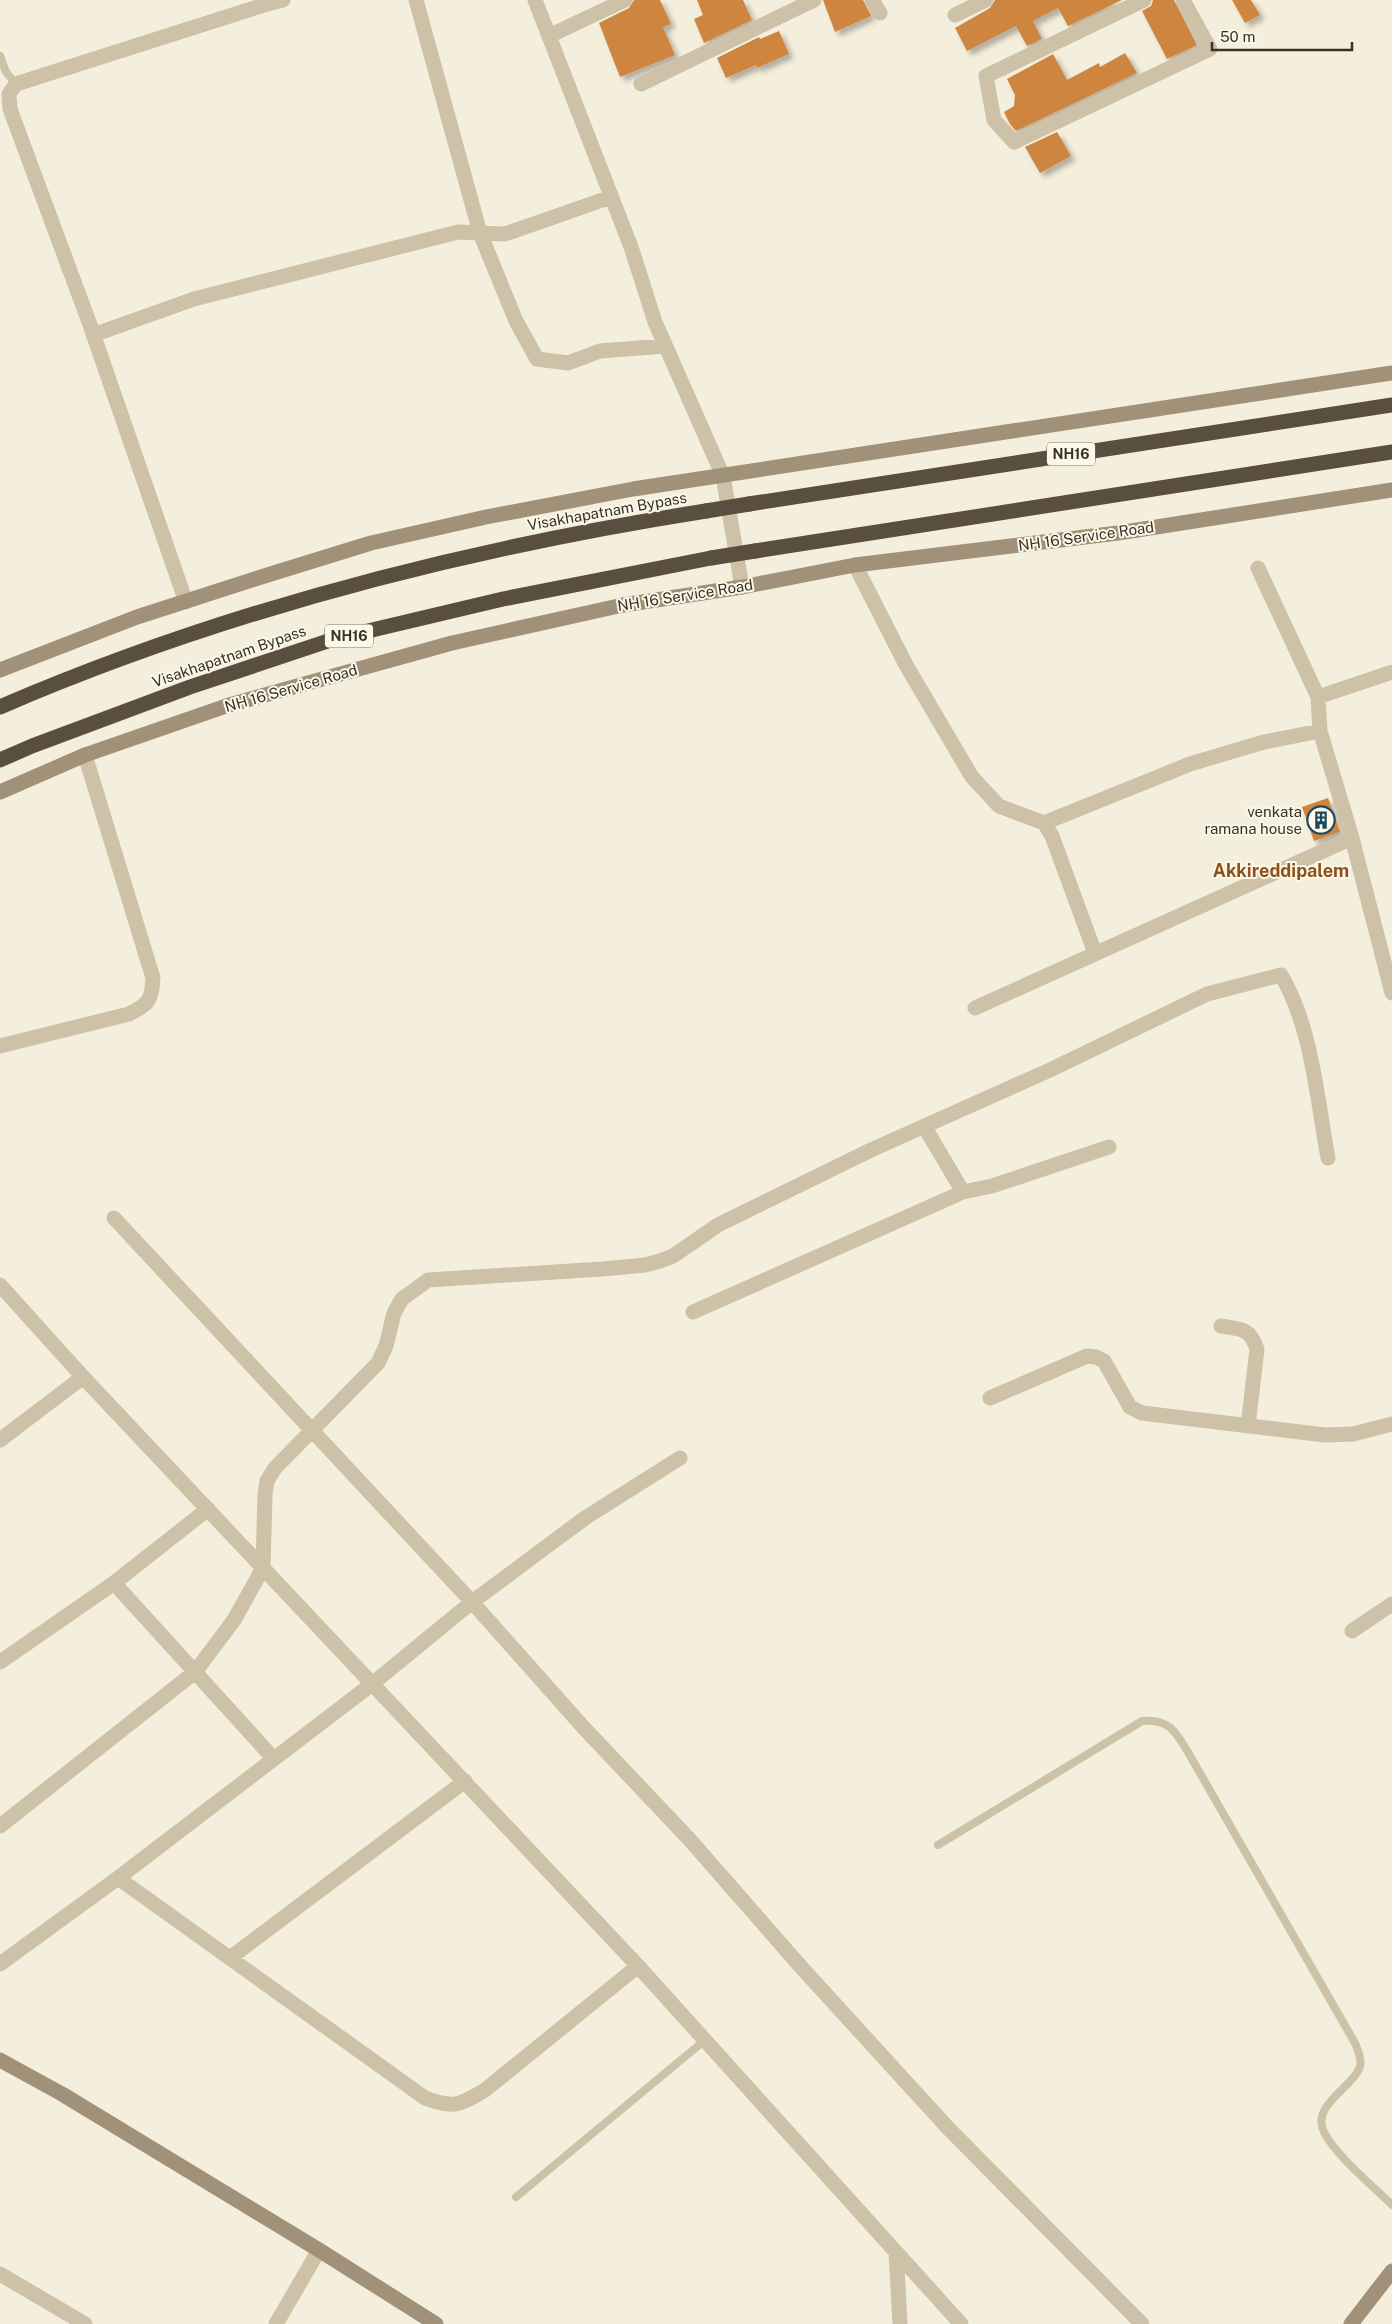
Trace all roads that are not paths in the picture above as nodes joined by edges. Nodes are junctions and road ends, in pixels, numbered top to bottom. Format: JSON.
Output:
{"nodes":[{"id":1,"x":283,"y":0,"type":"edge"},
{"id":2,"x":416,"y":0,"type":"edge"},
{"id":3,"x":535,"y":0,"type":"edge"},
{"id":4,"x":625,"y":0,"type":"edge"},
{"id":5,"x":814,"y":0,"type":"edge"},
{"id":6,"x":986,"y":0,"type":"edge"},
{"id":7,"x":1144,"y":0,"type":"edge"},
{"id":8,"x":1183,"y":0,"type":"edge"},
{"id":9,"x":267,"y":2,"type":"edge"},
{"id":10,"x":955,"y":15,"type":"dead end"},
{"id":11,"x":548,"y":36,"type":"junction"},
{"id":12,"x":0,"y":56,"type":"edge"},
{"id":13,"x":16,"y":84,"type":"junction"},
{"id":14,"x":641,"y":84,"type":"dead end"},
{"id":15,"x":611,"y":197,"type":"junction"},
{"id":16,"x":480,"y":233,"type":"junction"},
{"id":17,"x":93,"y":335,"type":"junction"},
{"id":18,"x":666,"y":346,"type":"junction"},
{"id":19,"x":1392,"y":373,"type":"edge"},
{"id":20,"x":1392,"y":405,"type":"edge"},
{"id":21,"x":1392,"y":452,"type":"edge"},
{"id":22,"x":723,"y":476,"type":"junction"},
{"id":23,"x":1392,"y":490,"type":"edge"},
{"id":24,"x":855,"y":565,"type":"junction"},
{"id":25,"x":1258,"y":568,"type":"dead end"},
{"id":26,"x":742,"y":586,"type":"junction"},
{"id":27,"x":186,"y":602,"type":"junction"},
{"id":28,"x":0,"y":670,"type":"edge"},
{"id":29,"x":1392,"y":672,"type":"edge"},
{"id":30,"x":1318,"y":697,"type":"junction"},
{"id":31,"x":0,"y":707,"type":"edge"},
{"id":32,"x":1320,"y":731,"type":"junction"},
{"id":33,"x":85,"y":755,"type":"junction"},
{"id":34,"x":0,"y":760,"type":"edge"},
{"id":35,"x":0,"y":792,"type":"edge"},
{"id":36,"x":1044,"y":823,"type":"junction"},
{"id":37,"x":1352,"y":838,"type":"junction"},
{"id":38,"x":1095,"y":954,"type":"junction"},
{"id":39,"x":1392,"y":994,"type":"edge"},
{"id":40,"x":975,"y":1008,"type":"dead end"},
{"id":41,"x":0,"y":1046,"type":"edge"},
{"id":42,"x":924,"y":1126,"type":"junction"},
{"id":43,"x":1109,"y":1147,"type":"dead end"},
{"id":44,"x":1328,"y":1158,"type":"dead end"},
{"id":45,"x":962,"y":1192,"type":"junction"},
{"id":46,"x":114,"y":1218,"type":"dead end"},
{"id":47,"x":0,"y":1285,"type":"edge"},
{"id":48,"x":693,"y":1312,"type":"dead end"},
{"id":49,"x":1221,"y":1326,"type":"dead end"},
{"id":50,"x":84,"y":1377,"type":"junction"},
{"id":51,"x":990,"y":1398,"type":"dead end"},
{"id":52,"x":1392,"y":1424,"type":"edge"},
{"id":53,"x":1248,"y":1426,"type":"junction"},
{"id":54,"x":311,"y":1429,"type":"junction"},
{"id":55,"x":0,"y":1440,"type":"edge"},
{"id":56,"x":680,"y":1458,"type":"dead end"},
{"id":57,"x":208,"y":1509,"type":"junction"},
{"id":58,"x":263,"y":1568,"type":"junction"},
{"id":59,"x":114,"y":1583,"type":"junction"},
{"id":60,"x":472,"y":1602,"type":"junction"},
{"id":61,"x":1392,"y":1604,"type":"edge"},
{"id":62,"x":1352,"y":1631,"type":"dead end"},
{"id":63,"x":0,"y":1662,"type":"edge"},
{"id":64,"x":195,"y":1672,"type":"junction"},
{"id":65,"x":372,"y":1684,"type":"junction"},
{"id":66,"x":274,"y":1759,"type":"junction"},
{"id":67,"x":464,"y":1782,"type":"junction"},
{"id":68,"x":0,"y":1826,"type":"edge"},
{"id":69,"x":938,"y":1845,"type":"dead end"},
{"id":70,"x":118,"y":1878,"type":"junction"},
{"id":71,"x":230,"y":1958,"type":"junction"},
{"id":72,"x":0,"y":1964,"type":"edge"},
{"id":73,"x":638,"y":1966,"type":"junction"},
{"id":74,"x":705,"y":2040,"type":"junction"},
{"id":75,"x":0,"y":2060,"type":"edge"},
{"id":76,"x":516,"y":2197,"type":"dead end"},
{"id":77,"x":1392,"y":2205,"type":"edge"},
{"id":78,"x":319,"y":2250,"type":"junction"},
{"id":79,"x":896,"y":2252,"type":"junction"},
{"id":80,"x":1392,"y":2271,"type":"edge"},
{"id":81,"x":0,"y":2274,"type":"edge"},
{"id":82,"x":85,"y":2324,"type":"edge"},
{"id":83,"x":276,"y":2324,"type":"edge"},
{"id":84,"x":436,"y":2324,"type":"edge"},
{"id":85,"x":900,"y":2324,"type":"edge"},
{"id":86,"x":961,"y":2324,"type":"edge"},
{"id":87,"x":1142,"y":2324,"type":"edge"},
{"id":88,"x":1351,"y":2324,"type":"edge"}],
"edges":[{"from":1,"to":9,"type":"street"},
{"from":2,"to":16,"type":"street"},
{"from":3,"to":11,"type":"street"},
{"from":4,"to":11,"type":"street"},
{"from":5,"to":14,"type":"street"},
{"from":6,"to":10,"type":"street"},
{"from":7,"to":8,"type":"street"},
{"from":9,"to":13,"type":"street"},
{"from":11,"to":15,"type":"street"},
{"from":12,"to":13,"type":"lane"},
{"from":13,"to":17,"type":"street"},
{"from":15,"to":16,"type":"street"},
{"from":15,"to":18,"type":"street"},
{"from":16,"to":17,"type":"street"},
{"from":16,"to":18,"type":"street"},
{"from":17,"to":27,"type":"street"},
{"from":18,"to":22,"type":"street"},
{"from":19,"to":22,"type":"street"},
{"from":20,"to":31,"type":"highway","name":"Visakhapatnam Bypass","number":"NH16","bridge":true},
{"from":21,"to":34,"type":"highway","name":"Visakhapatnam Bypass","number":"NH16","bridge":true},
{"from":22,"to":26,"type":"street"},
{"from":22,"to":27,"type":"street"},
{"from":23,"to":24,"type":"street","name":"NH 16 Service Road"},
{"from":24,"to":26,"type":"street","name":"NH 16 Service Road"},
{"from":24,"to":36,"type":"street"},
{"from":25,"to":30,"type":"street"},
{"from":26,"to":33,"type":"street","name":"NH 16 Service Road"},
{"from":27,"to":28,"type":"street"},
{"from":29,"to":30,"type":"street"},
{"from":30,"to":32,"type":"street"},
{"from":32,"to":36,"type":"street"},
{"from":32,"to":37,"type":"street"},
{"from":33,"to":35,"type":"street","name":"NH 16 Service Road"},
{"from":33,"to":41,"type":"street"},
{"from":36,"to":38,"type":"street"},
{"from":37,"to":38,"type":"street"},
{"from":37,"to":39,"type":"street"},
{"from":38,"to":40,"type":"street"},
{"from":42,"to":44,"type":"street"},
{"from":42,"to":45,"type":"street"},
{"from":42,"to":54,"type":"street"},
{"from":43,"to":45,"type":"street"},
{"from":45,"to":48,"type":"street"},
{"from":46,"to":54,"type":"street"},
{"from":47,"to":50,"type":"street"},
{"from":49,"to":53,"type":"street"},
{"from":50,"to":55,"type":"street"},
{"from":50,"to":57,"type":"street"},
{"from":51,"to":53,"type":"street"},
{"from":52,"to":53,"type":"street"},
{"from":54,"to":58,"type":"street"},
{"from":54,"to":60,"type":"street"},
{"from":56,"to":60,"type":"street"},
{"from":57,"to":58,"type":"street"},
{"from":57,"to":59,"type":"street"},
{"from":58,"to":64,"type":"street"},
{"from":58,"to":65,"type":"street"},
{"from":59,"to":63,"type":"street"},
{"from":59,"to":64,"type":"street"},
{"from":60,"to":65,"type":"street"},
{"from":60,"to":87,"type":"street"},
{"from":61,"to":62,"type":"street"},
{"from":64,"to":66,"type":"street"},
{"from":64,"to":68,"type":"street"},
{"from":65,"to":66,"type":"street"},
{"from":65,"to":67,"type":"street"},
{"from":66,"to":70,"type":"street"},
{"from":67,"to":71,"type":"street"},
{"from":67,"to":73,"type":"street"},
{"from":69,"to":77,"type":"lane"},
{"from":70,"to":71,"type":"street"},
{"from":70,"to":72,"type":"street"},
{"from":71,"to":73,"type":"street"},
{"from":73,"to":74,"type":"street"},
{"from":74,"to":76,"type":"lane"},
{"from":74,"to":79,"type":"street"},
{"from":75,"to":78,"type":"street"},
{"from":78,"to":83,"type":"street"},
{"from":78,"to":84,"type":"street"},
{"from":79,"to":85,"type":"street"},
{"from":79,"to":86,"type":"street"},
{"from":80,"to":88,"type":"street"},
{"from":81,"to":82,"type":"street"}]}
